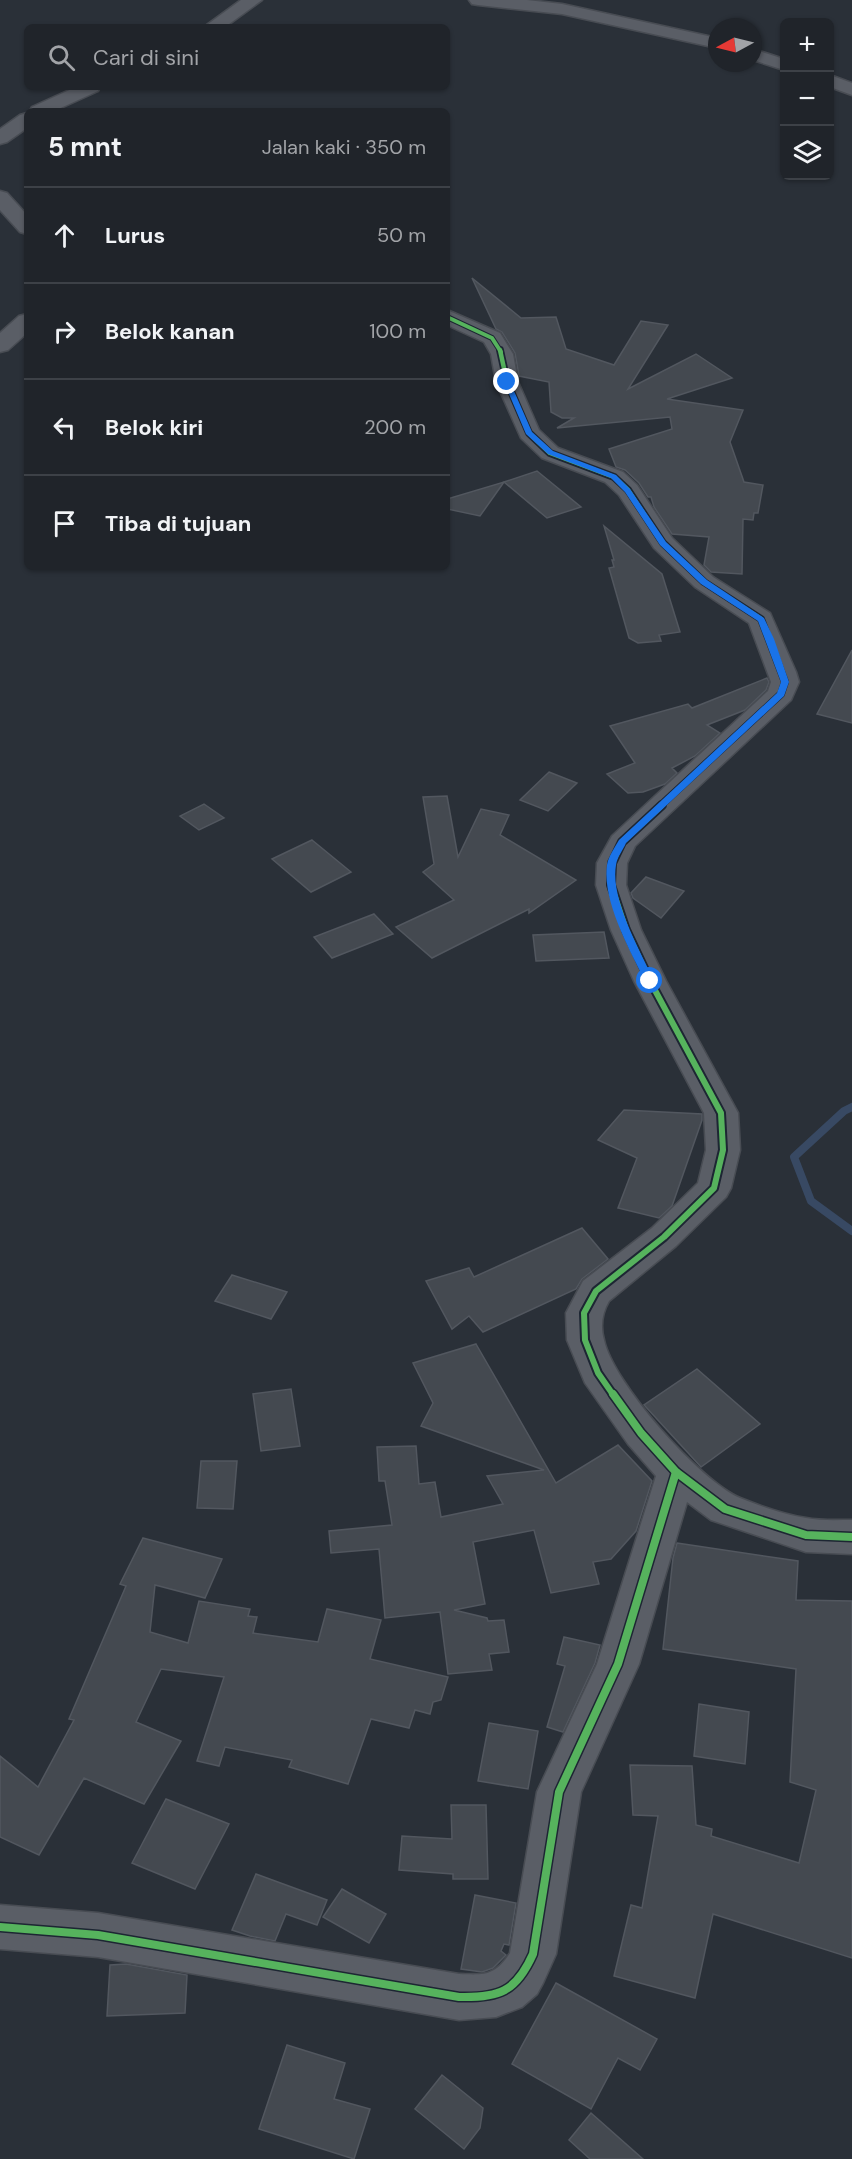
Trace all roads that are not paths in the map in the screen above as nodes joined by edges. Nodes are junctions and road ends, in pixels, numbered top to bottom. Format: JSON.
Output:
{"nodes":[{"id":1,"x":254,"y":0,"type":"edge"},
{"id":2,"x":478,"y":0,"type":"edge"},
{"id":3,"x":218,"y":24,"type":"edge"},
{"id":4,"x":708,"y":41,"type":"edge"},
{"id":5,"x":762,"y":57,"type":"edge"},
{"id":6,"x":780,"y":64,"type":"edge"},
{"id":7,"x":834,"y":82,"type":"edge"},
{"id":8,"x":852,"y":89,"type":"edge"},
{"id":9,"x":84,"y":90,"type":"edge"},
{"id":10,"x":46,"y":108,"type":"edge"},
{"id":11,"x":24,"y":120,"type":"edge"},
{"id":12,"x":0,"y":138,"type":"edge"},
{"id":13,"x":0,"y":197,"type":"edge"},
{"id":14,"x":24,"y":225,"type":"edge"},
{"id":15,"x":450,"y":318,"type":"edge"},
{"id":16,"x":24,"y":324,"type":"edge"},
{"id":17,"x":0,"y":345,"type":"edge"},
{"id":18,"x":676,"y":1472,"type":"junction"},
{"id":19,"x":852,"y":1537,"type":"edge"},
{"id":20,"x":0,"y":1927,"type":"edge"}],
"edges":[{"from":1,"to":3,"type":"street"},
{"from":2,"to":4,"type":"street"},
{"from":5,"to":6,"type":"street"},
{"from":7,"to":8,"type":"street"},
{"from":9,"to":10,"type":"street"},
{"from":11,"to":12,"type":"street"},
{"from":13,"to":14,"type":"street"},
{"from":15,"to":18,"type":"street"},
{"from":16,"to":17,"type":"street"},
{"from":18,"to":19,"type":"street"},
{"from":18,"to":20,"type":"street"}]}
